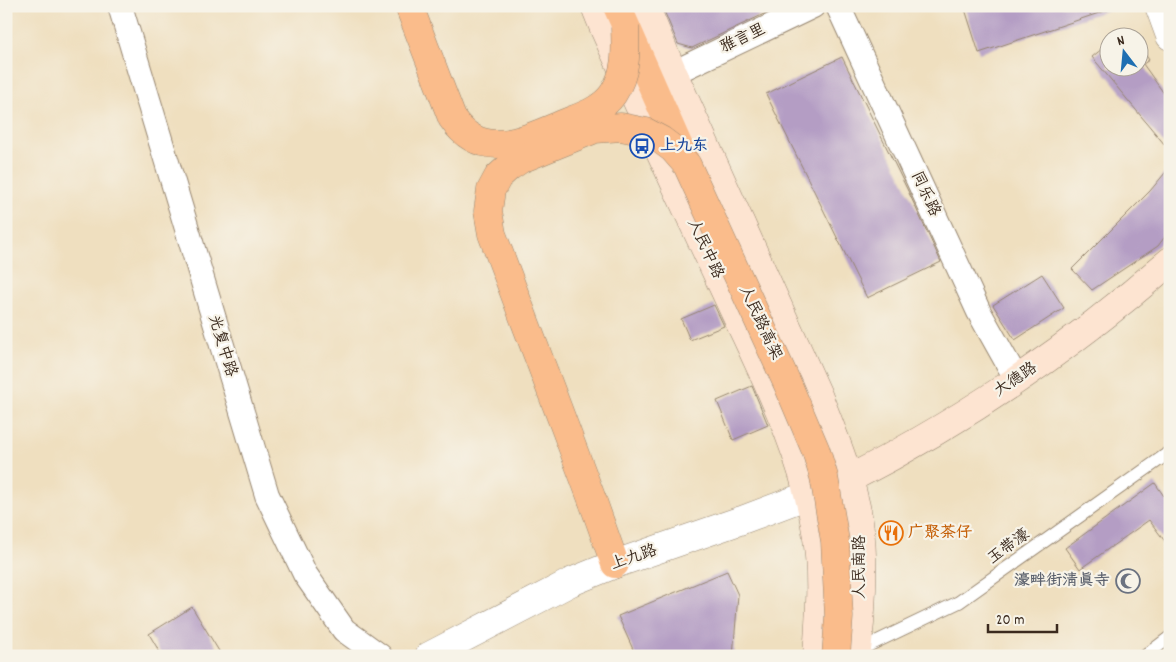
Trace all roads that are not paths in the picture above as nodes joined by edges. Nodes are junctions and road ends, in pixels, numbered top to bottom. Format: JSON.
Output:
{"nodes":[{"id":1,"x":120,"y":6,"type":"edge"},
{"id":2,"x":409,"y":6,"type":"edge"},
{"id":3,"x":595,"y":6,"type":"edge"},
{"id":4,"x":645,"y":6,"type":"edge"},
{"id":5,"x":813,"y":6,"type":"edge"},
{"id":6,"x":838,"y":6,"type":"edge"},
{"id":7,"x":1159,"y":6,"type":"edge"},
{"id":8,"x":621,"y":17,"type":"edge"},
{"id":9,"x":1170,"y":36,"type":"edge"},
{"id":10,"x":673,"y":72,"type":"junction"},
{"id":11,"x":687,"y":165,"type":"junction"},
{"id":12,"x":1170,"y":261,"type":"edge"},
{"id":13,"x":1017,"y":380,"type":"junction"},
{"id":14,"x":1170,"y":452,"type":"edge"},
{"id":15,"x":849,"y":479,"type":"junction"},
{"id":16,"x":808,"y":495,"type":"junction"},
{"id":17,"x":615,"y":564,"type":"junction"},
{"id":18,"x":1170,"y":637,"type":"edge"},
{"id":19,"x":850,"y":654,"type":"edge"},
{"id":20,"x":380,"y":656,"type":"edge"},
{"id":21,"x":429,"y":656,"type":"edge"},
{"id":22,"x":817,"y":656,"type":"edge"},
{"id":23,"x":1145,"y":656,"type":"edge"}],
"edges":[{"from":1,"to":20,"type":"street","name":"光复中路"},
{"from":2,"to":8,"type":"main road","bridge":true},
{"from":3,"to":16,"type":"main road","name":"人民中路"},
{"from":4,"to":10,"type":"main road"},
{"from":5,"to":10,"type":"street","name":"雅言里"},
{"from":6,"to":13,"type":"street","name":"同乐路"},
{"from":7,"to":9,"type":"street"},
{"from":8,"to":11,"type":"main road","name":"人民路高架","bridge":true},
{"from":10,"to":15,"type":"main road"},
{"from":11,"to":17,"type":"main road","bridge":true},
{"from":11,"to":19,"type":"main road","name":"人民路高架","bridge":true},
{"from":12,"to":13,"type":"main road","name":"大德路"},
{"from":13,"to":15,"type":"main road","name":"大德路"},
{"from":14,"to":19,"type":"lane","name":"玉带濠"},
{"from":15,"to":16,"type":"street","name":"上九路"},
{"from":15,"to":19,"type":"main road","name":"人民南路"},
{"from":16,"to":17,"type":"street","name":"上九路"},
{"from":16,"to":22,"type":"main road"},
{"from":17,"to":21,"type":"street","name":"上九路"},
{"from":18,"to":23,"type":"lane"}]}
